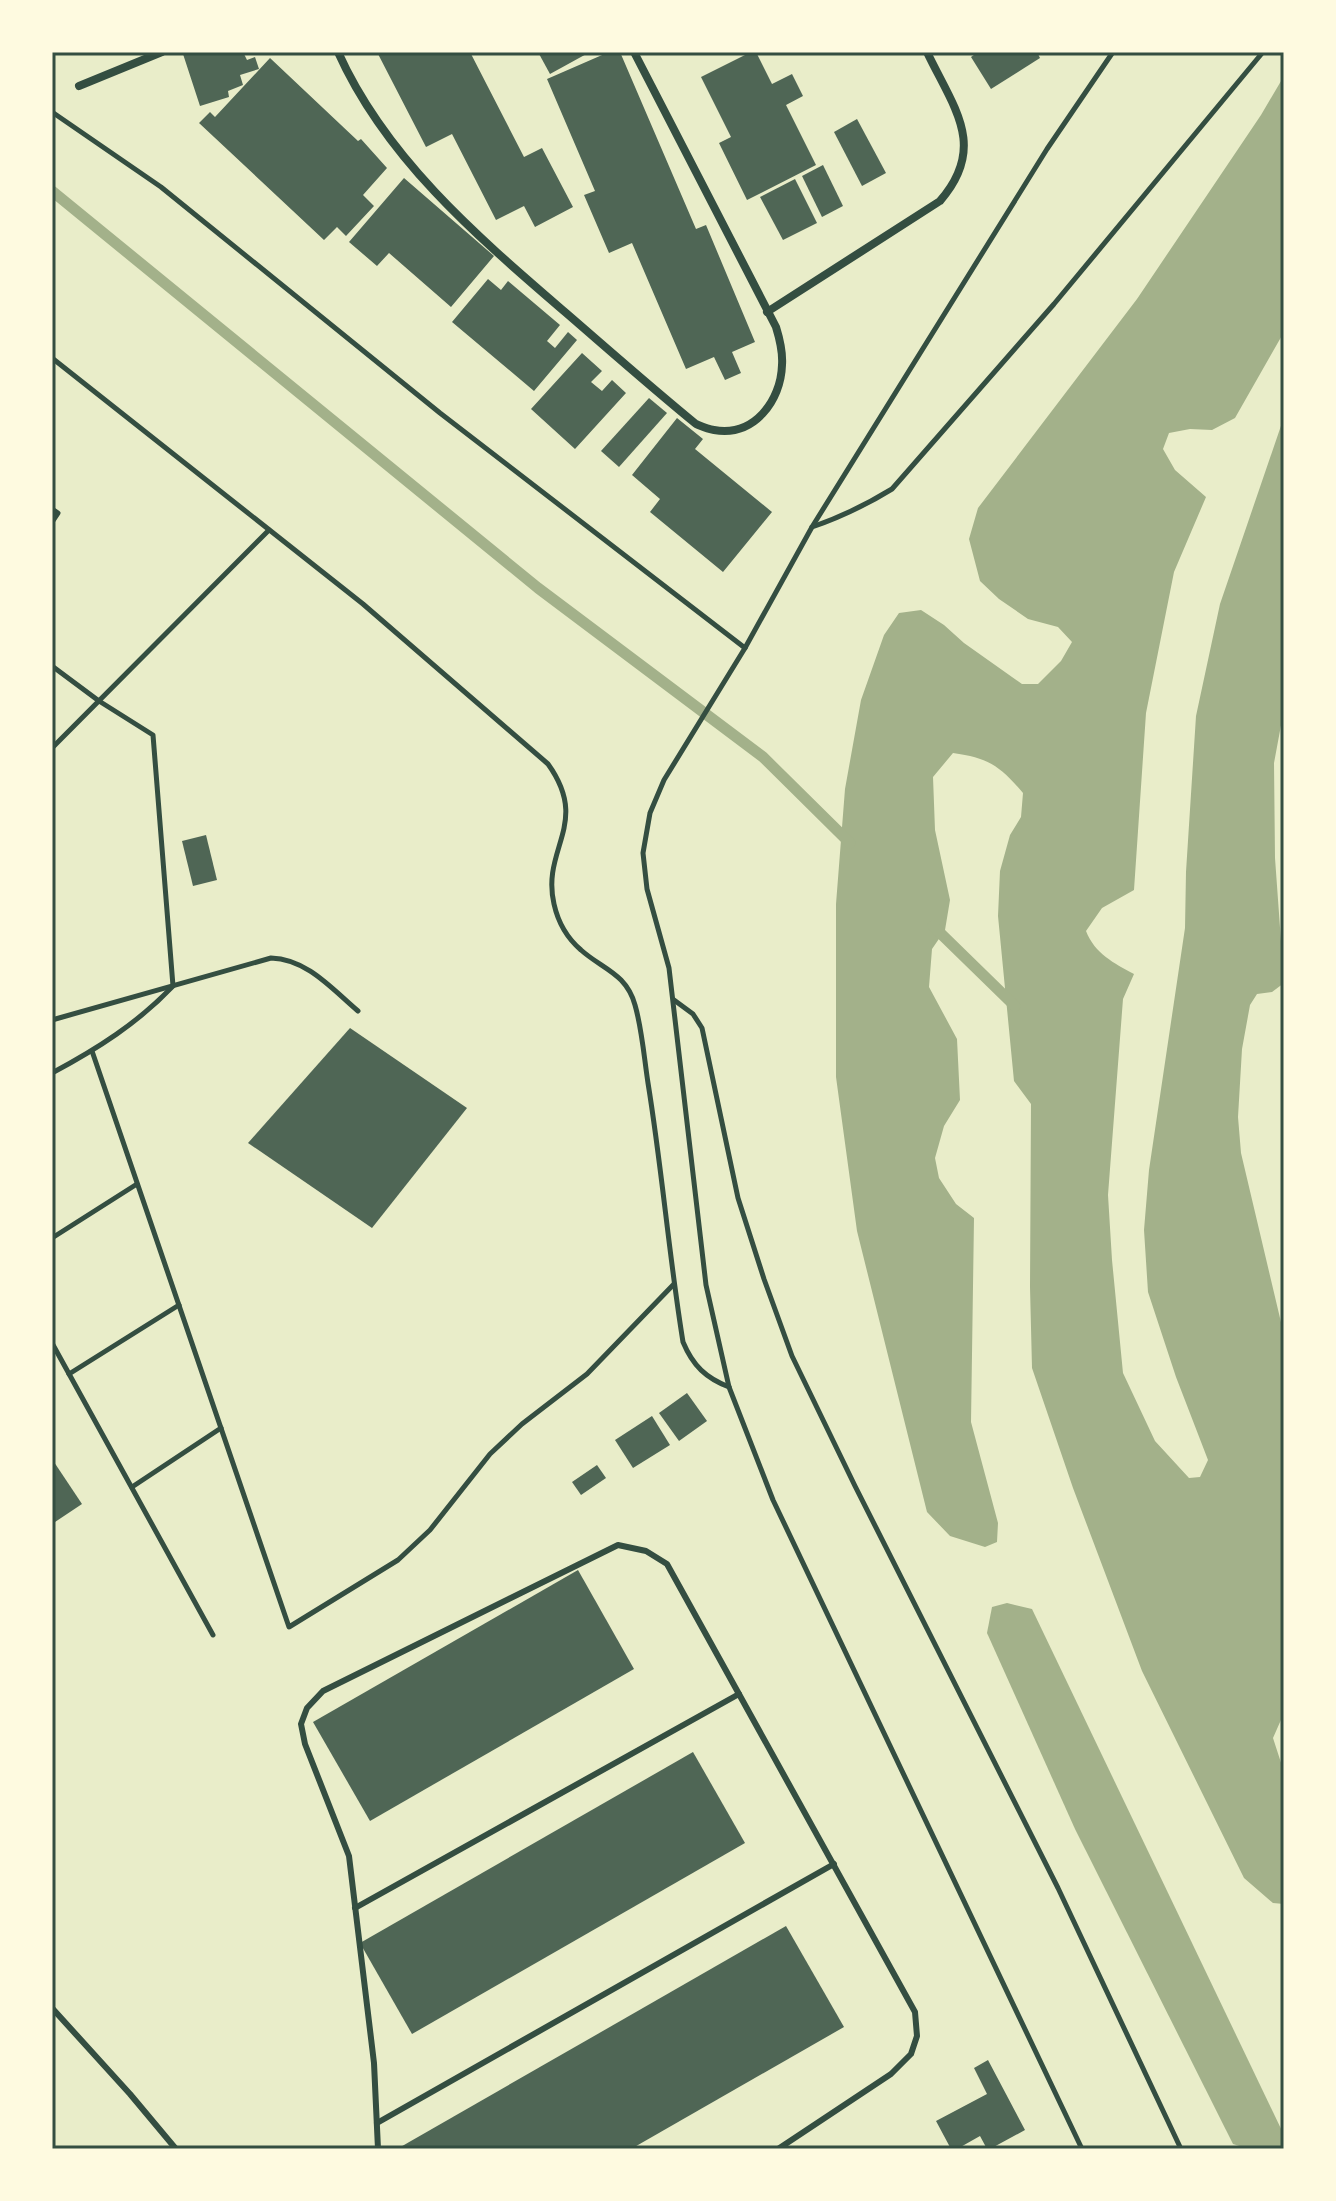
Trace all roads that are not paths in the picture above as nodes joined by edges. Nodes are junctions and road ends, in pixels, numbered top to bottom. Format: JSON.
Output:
{"nodes":[{"id":1,"x":162,"y":52,"type":"edge"},
{"id":2,"x":338,"y":52,"type":"edge"},
{"id":3,"x":634,"y":52,"type":"edge"},
{"id":4,"x":927,"y":52,"type":"edge"},
{"id":5,"x":79,"y":86,"type":"dead end"},
{"id":6,"x":767,"y":312,"type":"junction"},
{"id":7,"x":739,"y":1694,"type":"junction"},
{"id":8,"x":834,"y":1864,"type":"junction"},
{"id":9,"x":355,"y":1908,"type":"junction"},
{"id":10,"x":52,"y":2008,"type":"edge"},
{"id":11,"x":377,"y":2123,"type":"junction"},
{"id":12,"x":789,"y":2141,"type":"junction"},
{"id":13,"x":176,"y":2149,"type":"edge"},
{"id":14,"x":378,"y":2149,"type":"edge"},
{"id":15,"x":778,"y":2149,"type":"edge"},
{"id":16,"x":794,"y":2149,"type":"edge"}],
"edges":[{"from":1,"to":5,"type":"street"},
{"from":2,"to":6,"type":"street"},
{"from":3,"to":6,"type":"street"},
{"from":4,"to":6,"type":"street"},
{"from":7,"to":8,"type":"lane"},
{"from":7,"to":9,"type":"lane"},
{"from":7,"to":9,"type":"lane"},
{"from":8,"to":11,"type":"lane"},
{"from":8,"to":12,"type":"lane"},
{"from":9,"to":11,"type":"lane"},
{"from":10,"to":13,"type":"lane"},
{"from":11,"to":14,"type":"lane"},
{"from":12,"to":15,"type":"lane"},
{"from":12,"to":16,"type":"lane"}]}
